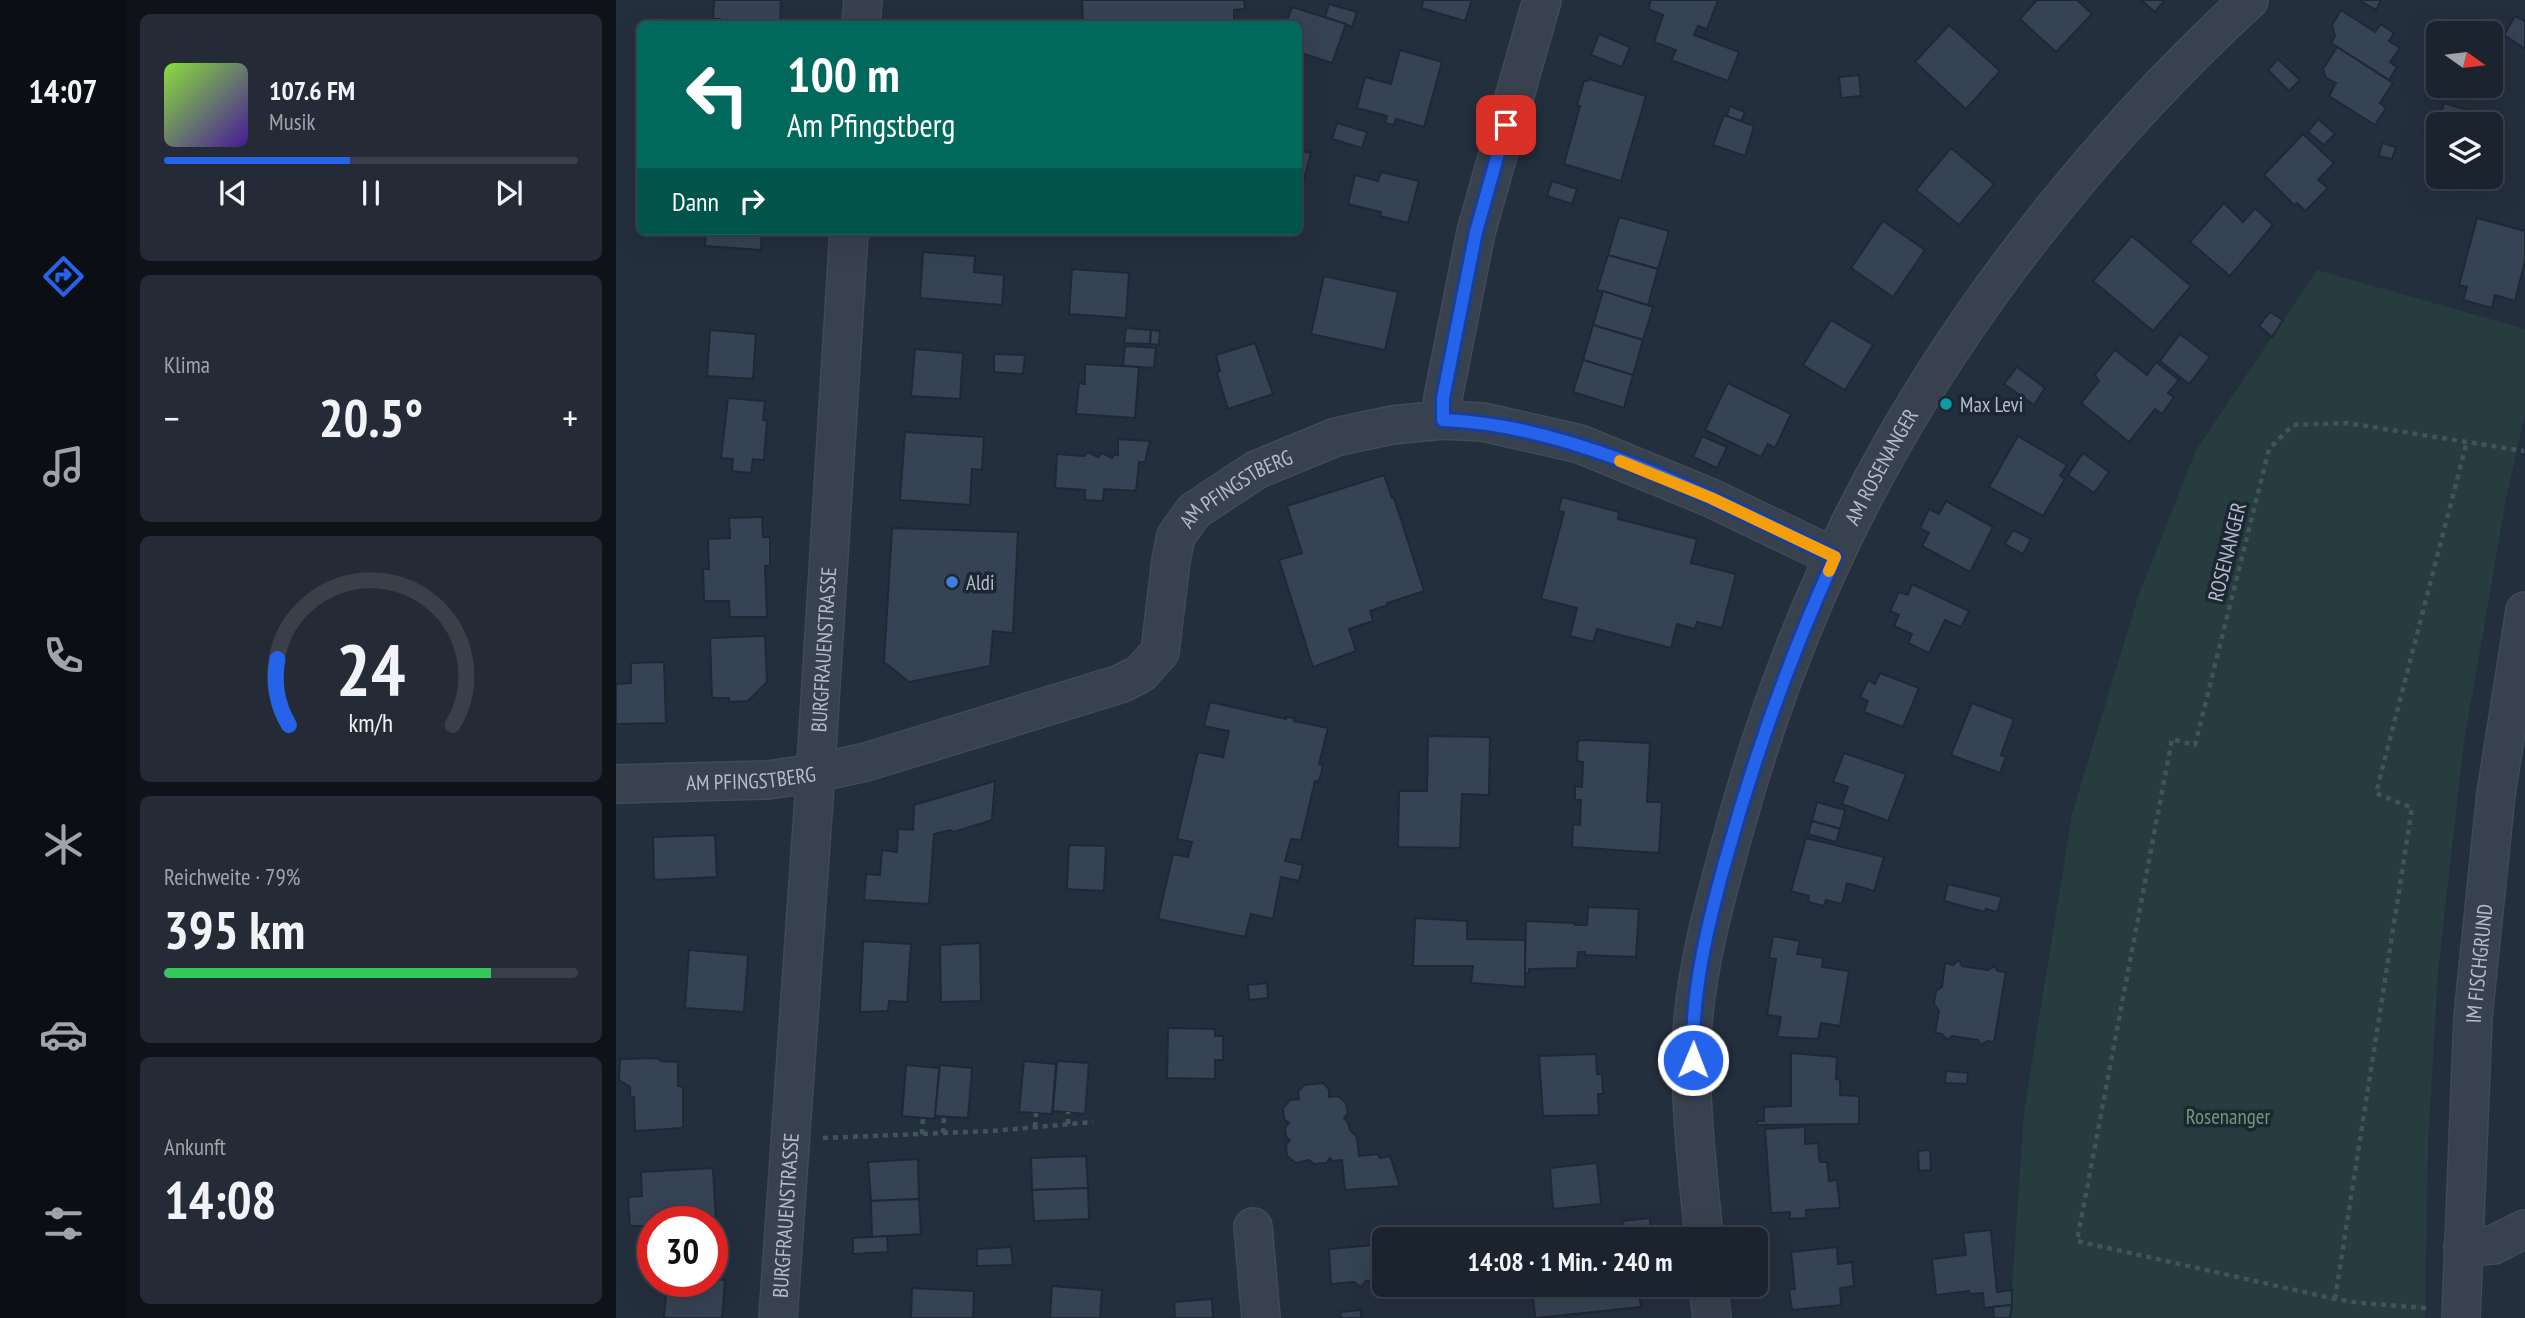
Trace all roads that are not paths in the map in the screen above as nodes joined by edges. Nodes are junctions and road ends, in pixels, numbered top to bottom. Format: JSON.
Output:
{"nodes":[{"id":1,"x":863,"y":0,"type":"edge"},
{"id":2,"x":1542,"y":0,"type":"edge"},
{"id":3,"x":2249,"y":0,"type":"edge"},
{"id":4,"x":861,"y":21,"type":"edge"},
{"id":5,"x":849,"y":235,"type":"edge"},
{"id":6,"x":1443,"y":420,"type":"junction"},
{"id":7,"x":1835,"y":557,"type":"junction"},
{"id":8,"x":2525,"y":611,"type":"edge"},
{"id":9,"x":816,"y":773,"type":"junction"},
{"id":10,"x":616,"y":784,"type":"edge"},
{"id":11,"x":1254,"y":1227,"type":"dead end"},
{"id":12,"x":1703,"y":1227,"type":"edge"},
{"id":13,"x":2525,"y":1229,"type":"edge"},
{"id":14,"x":2463,"y":1247,"type":"junction"},
{"id":15,"x":1710,"y":1297,"type":"edge"},
{"id":16,"x":2447,"y":1313,"type":"edge"},
{"id":17,"x":778,"y":1318,"type":"edge"},
{"id":18,"x":1261,"y":1318,"type":"edge"},
{"id":19,"x":1712,"y":1318,"type":"edge"}],
"edges":[{"from":1,"to":4,"type":"street"},
{"from":2,"to":6,"type":"street"},
{"from":3,"to":7,"type":"street","name":"AM ROSENANGER"},
{"from":5,"to":9,"type":"street","name":"BURGFRAUENSTRASSE"},
{"from":6,"to":7,"type":"street","name":"AM PFINGSTBERG"},
{"from":6,"to":9,"type":"street","name":"AM PFINGSTBERG"},
{"from":7,"to":12,"type":"street","name":"AM ROSENANGER"},
{"from":8,"to":14,"type":"street","name":"IM FISCHGRUND"},
{"from":9,"to":10,"type":"street","name":"AM PFINGSTBERG"},
{"from":9,"to":17,"type":"street","name":"BURGFRAUENSTRASSE"},
{"from":11,"to":18,"type":"street"},
{"from":13,"to":14,"type":"street"},
{"from":14,"to":16,"type":"street","name":"IM FISCHGRUND"},
{"from":15,"to":19,"type":"street"}]}
